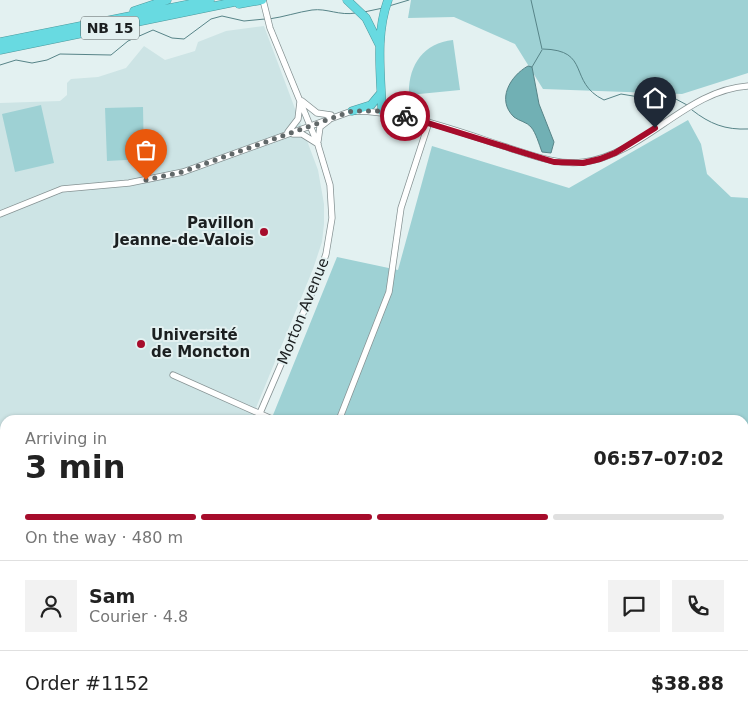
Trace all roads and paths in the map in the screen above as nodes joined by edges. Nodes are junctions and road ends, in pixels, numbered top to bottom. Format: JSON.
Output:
{"nodes":[{"id":1,"x":167,"y":0,"type":"edge"},
{"id":2,"x":210,"y":0,"type":"edge"},
{"id":3,"x":244,"y":0,"type":"edge"},
{"id":4,"x":262,"y":0,"type":"edge"},
{"id":5,"x":347,"y":0,"type":"edge"},
{"id":6,"x":388,"y":0,"type":"edge"},
{"id":7,"x":220,"y":5,"type":"junction"},
{"id":8,"x":110,"y":20,"type":"junction"},
{"id":9,"x":0,"y":42,"type":"edge"},
{"id":10,"x":380,"y":46,"type":"junction"},
{"id":11,"x":0,"y":50,"type":"edge"},
{"id":12,"x":748,"y":86,"type":"edge"},
{"id":13,"x":381,"y":93,"type":"junction"},
{"id":14,"x":300,"y":100,"type":"junction"},
{"id":15,"x":352,"y":111,"type":"junction"},
{"id":16,"x":382,"y":111,"type":"junction"},
{"id":17,"x":337,"y":115,"type":"junction"},
{"id":18,"x":429,"y":122,"type":"junction"},
{"id":19,"x":310,"y":124,"type":"junction"},
{"id":20,"x":286,"y":134,"type":"junction"},
{"id":21,"x":318,"y":145,"type":"junction"},
{"id":22,"x":0,"y":214,"type":"edge"},
{"id":23,"x":173,"y":375,"type":"dead end"},
{"id":24,"x":254,"y":415,"type":"edge"},
{"id":25,"x":259,"y":415,"type":"edge"},
{"id":26,"x":341,"y":415,"type":"edge"}],
"edges":[{"from":1,"to":8,"type":"highway"},
{"from":2,"to":8,"type":"highway","number":"NB 15"},
{"from":3,"to":7,"type":"highway","number":"NB 15"},
{"from":4,"to":7,"type":"highway"},
{"from":4,"to":14,"type":"street","name":"Morton Avenue"},
{"from":5,"to":10,"type":"highway"},
{"from":6,"to":10,"type":"highway"},
{"from":7,"to":11,"type":"highway","number":"NB 15"},
{"from":8,"to":9,"type":"highway","number":"NB 15"},
{"from":10,"to":13,"type":"highway"},
{"from":12,"to":18,"type":"street"},
{"from":13,"to":15,"type":"highway"},
{"from":13,"to":16,"type":"highway"},
{"from":14,"to":17,"type":"street"},
{"from":14,"to":19,"type":"street","name":"Morton Avenue"},
{"from":14,"to":20,"type":"street"},
{"from":15,"to":16,"type":"street"},
{"from":15,"to":17,"type":"street"},
{"from":16,"to":18,"type":"street"},
{"from":17,"to":19,"type":"street"},
{"from":17,"to":21,"type":"street"},
{"from":18,"to":26,"type":"street"},
{"from":19,"to":20,"type":"street"},
{"from":19,"to":21,"type":"street","name":"Morton Avenue"},
{"from":20,"to":21,"type":"street"},
{"from":20,"to":22,"type":"street"},
{"from":21,"to":25,"type":"street","name":"Morton Avenue"},
{"from":23,"to":24,"type":"street"}]}
